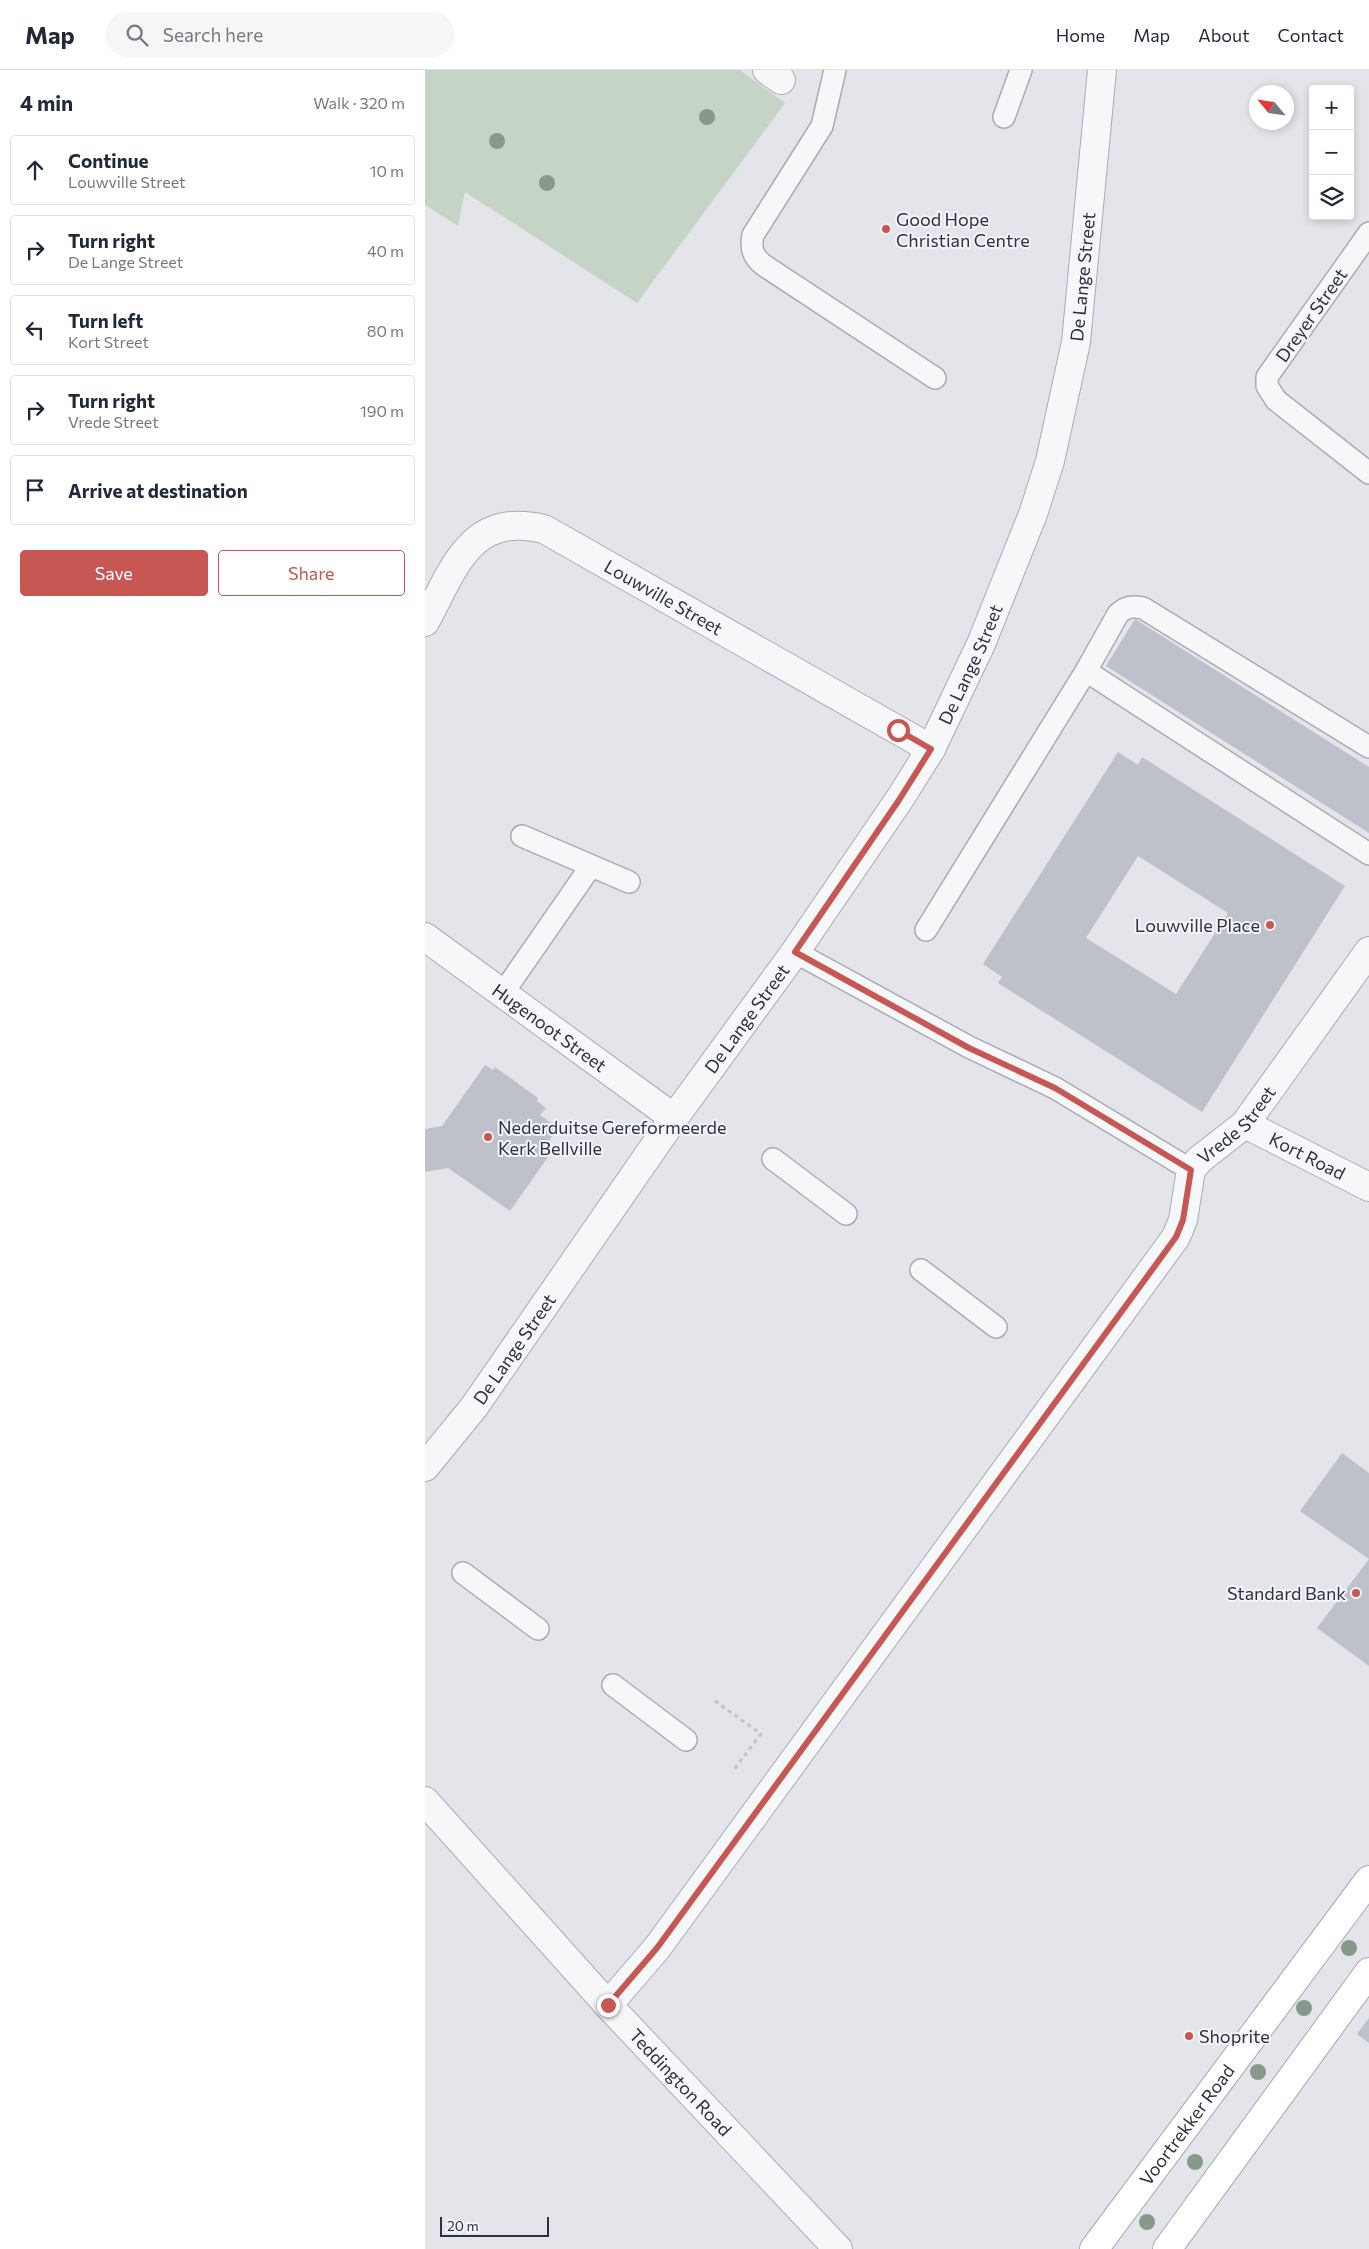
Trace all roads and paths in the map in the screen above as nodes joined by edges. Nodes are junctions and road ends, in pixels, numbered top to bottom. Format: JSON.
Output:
{"nodes":[{"id":1,"x":835,"y":70,"type":"edge"},
{"id":2,"x":1021,"y":70,"type":"edge"},
{"id":3,"x":1102,"y":70,"type":"edge"},
{"id":4,"x":1003,"y":117,"type":"dead end"},
{"id":5,"x":1369,"y":233,"type":"edge"},
{"id":6,"x":935,"y":378,"type":"dead end"},
{"id":7,"x":1369,"y":473,"type":"edge"},
{"id":8,"x":425,"y":622,"type":"edge"},
{"id":9,"x":1085,"y":671,"type":"junction"},
{"id":10,"x":1369,"y":747,"type":"edge"},
{"id":11,"x":931,"y":749,"type":"junction"},
{"id":12,"x":522,"y":836,"type":"dead end"},
{"id":13,"x":1369,"y":854,"type":"edge"},
{"id":14,"x":591,"y":866,"type":"junction"},
{"id":15,"x":629,"y":882,"type":"dead end"},
{"id":16,"x":925,"y":930,"type":"dead end"},
{"id":17,"x":425,"y":937,"type":"edge"},
{"id":18,"x":1369,"y":951,"type":"edge"},
{"id":19,"x":795,"y":952,"type":"junction"},
{"id":20,"x":503,"y":993,"type":"junction"},
{"id":21,"x":674,"y":1118,"type":"junction"},
{"id":22,"x":1245,"y":1124,"type":"junction"},
{"id":23,"x":773,"y":1159,"type":"dead end"},
{"id":24,"x":1191,"y":1170,"type":"junction"},
{"id":25,"x":1369,"y":1187,"type":"edge"},
{"id":26,"x":846,"y":1214,"type":"dead end"},
{"id":27,"x":921,"y":1270,"type":"dead end"},
{"id":28,"x":996,"y":1327,"type":"dead end"},
{"id":29,"x":425,"y":1467,"type":"edge"},
{"id":30,"x":463,"y":1573,"type":"dead end"},
{"id":31,"x":538,"y":1629,"type":"dead end"},
{"id":32,"x":613,"y":1685,"type":"dead end"},
{"id":33,"x":715,"y":1701,"type":"dead end"},
{"id":34,"x":686,"y":1740,"type":"dead end"},
{"id":35,"x":732,"y":1772,"type":"dead end"},
{"id":36,"x":425,"y":1801,"type":"edge"},
{"id":37,"x":1369,"y":1880,"type":"edge"},
{"id":38,"x":1369,"y":1972,"type":"edge"},
{"id":39,"x":608,"y":2005,"type":"junction"},
{"id":40,"x":838,"y":2249,"type":"edge"},
{"id":41,"x":1095,"y":2249,"type":"edge"},
{"id":42,"x":1167,"y":2249,"type":"edge"}],
"edges":[{"from":1,"to":6,"type":"lane"},
{"from":2,"to":4,"type":"lane"},
{"from":3,"to":11,"type":"street","name":"De Lange Street"},
{"from":5,"to":7,"type":"lane","name":"Dreyer Street"},
{"from":8,"to":11,"type":"street","name":"Louwville Street"},
{"from":9,"to":10,"type":"lane"},
{"from":9,"to":13,"type":"lane"},
{"from":9,"to":16,"type":"lane"},
{"from":11,"to":19,"type":"street","name":"De Lange Street"},
{"from":12,"to":14,"type":"lane"},
{"from":14,"to":15,"type":"lane"},
{"from":14,"to":20,"type":"lane"},
{"from":17,"to":20,"type":"street","name":"Hugenoot Street"},
{"from":18,"to":22,"type":"street","name":"Vrede Street"},
{"from":19,"to":21,"type":"street","name":"De Lange Street"},
{"from":19,"to":24,"type":"lane"},
{"from":20,"to":21,"type":"street","name":"Hugenoot Street"},
{"from":21,"to":29,"type":"street","name":"De Lange Street"},
{"from":22,"to":24,"type":"street","name":"Vrede Street"},
{"from":22,"to":25,"type":"street","name":"Kort Road"},
{"from":23,"to":26,"type":"lane"},
{"from":24,"to":39,"type":"street","name":"Vrede Street"},
{"from":27,"to":28,"type":"lane"},
{"from":30,"to":31,"type":"lane"},
{"from":32,"to":34,"type":"lane"},
{"from":33,"to":35,"type":"path"},
{"from":36,"to":39,"type":"street","name":"Teddington Road"},
{"from":37,"to":41,"type":"main road","name":"Voortrekker Road"},
{"from":38,"to":42,"type":"main road"},
{"from":39,"to":40,"type":"street","name":"Teddington Road"}]}
